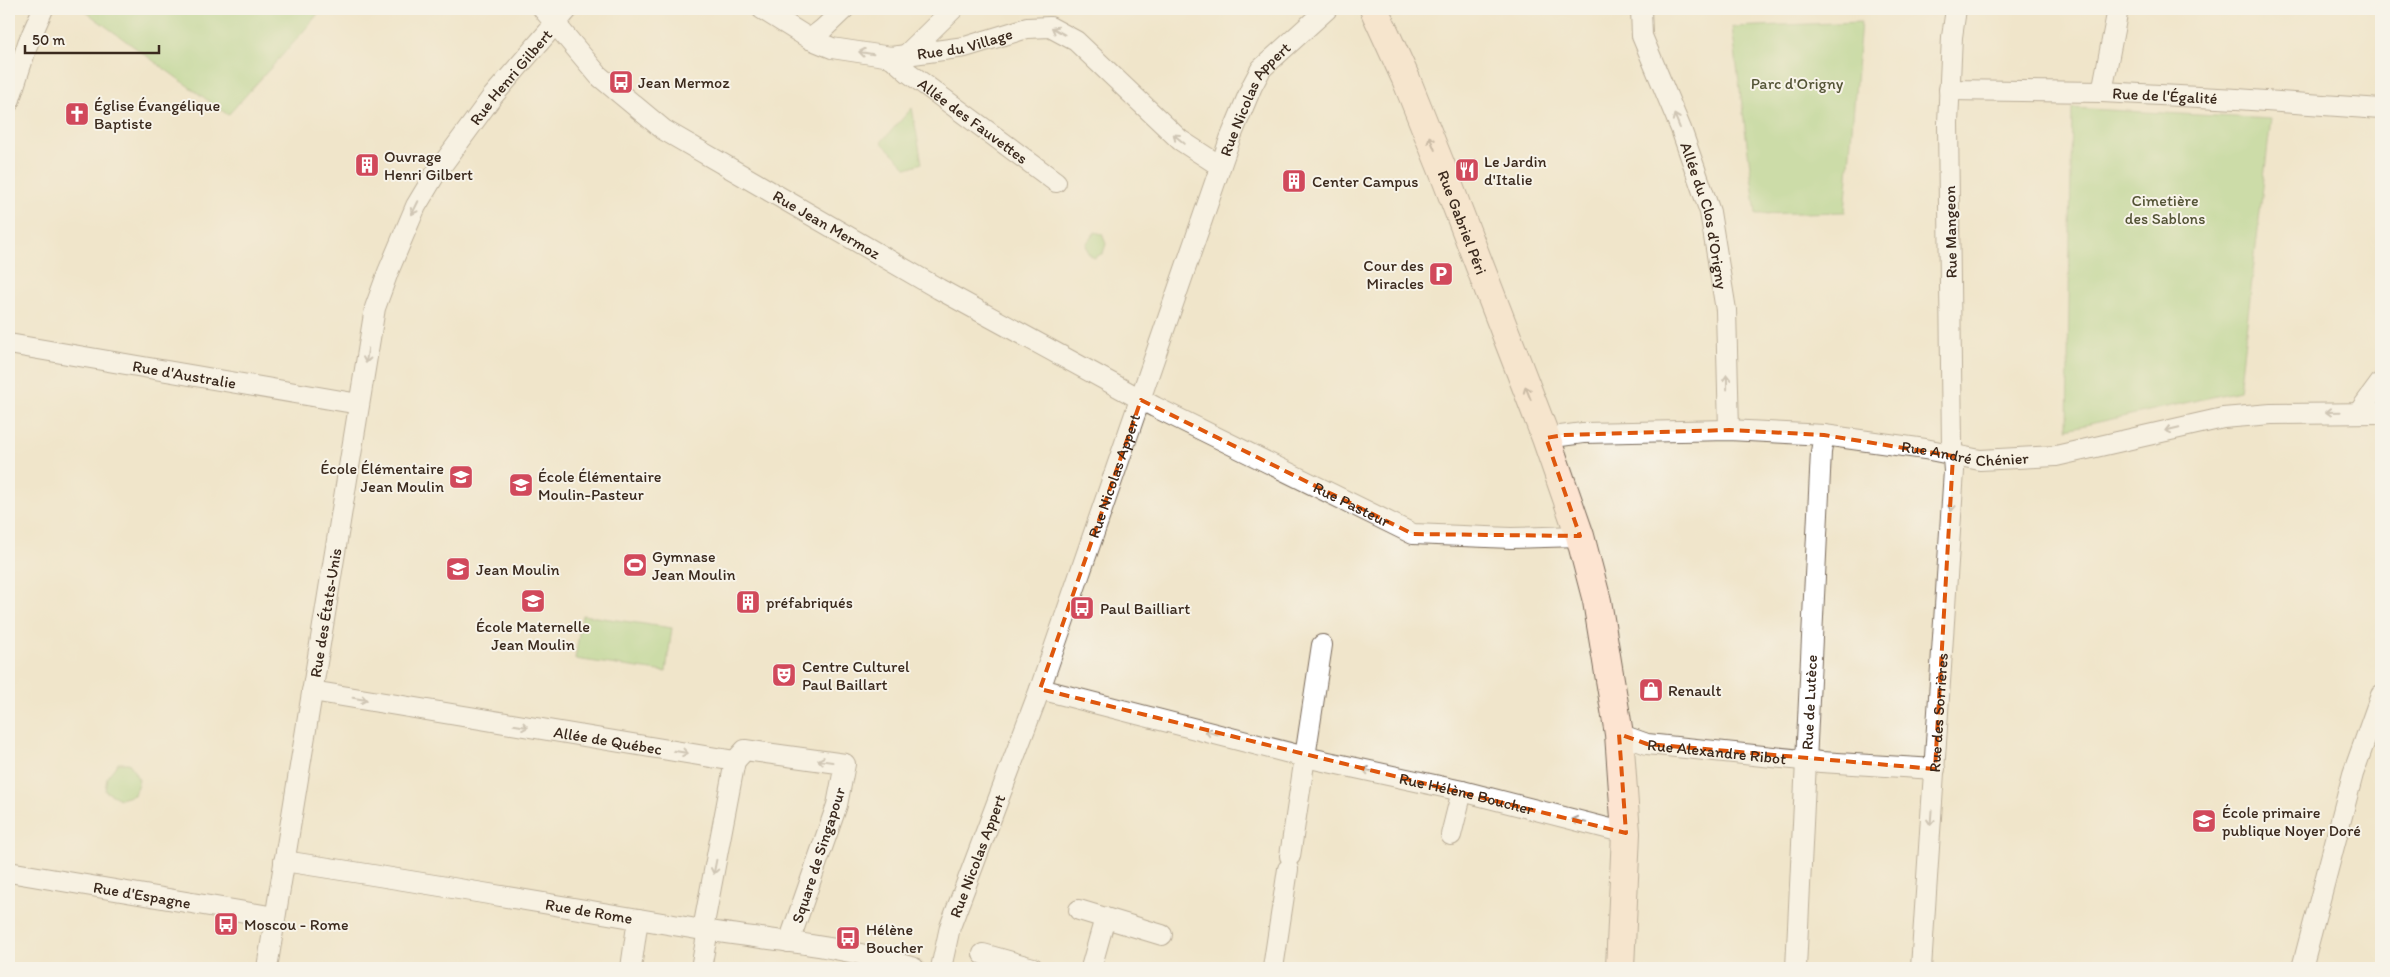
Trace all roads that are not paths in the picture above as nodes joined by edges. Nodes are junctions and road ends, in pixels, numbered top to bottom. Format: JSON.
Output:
{"nodes":[{"id":1,"x":43,"y":9,"type":"edge"},
{"id":2,"x":762,"y":9,"type":"edge"},
{"id":3,"x":844,"y":9,"type":"edge"},
{"id":4,"x":952,"y":9,"type":"edge"},
{"id":5,"x":1327,"y":9,"type":"edge"},
{"id":6,"x":1374,"y":9,"type":"edge"},
{"id":7,"x":1641,"y":9,"type":"edge"},
{"id":8,"x":1956,"y":9,"type":"edge"},
{"id":9,"x":2118,"y":9,"type":"edge"},
{"id":10,"x":555,"y":14,"type":"edge"},
{"id":11,"x":810,"y":39,"type":"junction"},
{"id":12,"x":898,"y":56,"type":"junction"},
{"id":13,"x":1949,"y":90,"type":"junction"},
{"id":14,"x":2102,"y":92,"type":"junction"},
{"id":15,"x":9,"y":102,"type":"edge"},
{"id":16,"x":2381,"y":109,"type":"edge"},
{"id":17,"x":1220,"y":166,"type":"junction"},
{"id":18,"x":1056,"y":182,"type":"dead end"},
{"id":19,"x":375,"y":308,"type":"joint"},
{"id":20,"x":9,"y":344,"type":"edge"},
{"id":21,"x":2381,"y":382,"type":"edge"},
{"id":22,"x":1141,"y":400,"type":"junction"},
{"id":23,"x":359,"y":404,"type":"junction"},
{"id":24,"x":2359,"y":412,"type":"junction"},
{"id":25,"x":2381,"y":413,"type":"edge"},
{"id":26,"x":1728,"y":430,"type":"junction"},
{"id":27,"x":1824,"y":435,"type":"junction"},
{"id":28,"x":1546,"y":438,"type":"junction"},
{"id":29,"x":1953,"y":456,"type":"junction"},
{"id":30,"x":1580,"y":536,"type":"junction"},
{"id":31,"x":1322,"y":645,"type":"dead end"},
{"id":32,"x":1040,"y":689,"type":"junction"},
{"id":33,"x":312,"y":691,"type":"junction"},
{"id":34,"x":2381,"y":695,"type":"edge"},
{"id":35,"x":1619,"y":734,"type":"junction"},
{"id":36,"x":1305,"y":757,"type":"junction"},
{"id":37,"x":1807,"y":760,"type":"junction"},
{"id":38,"x":735,"y":761,"type":"junction"},
{"id":39,"x":1935,"y":769,"type":"junction"},
{"id":40,"x":1462,"y":791,"type":"junction"},
{"id":41,"x":1626,"y":833,"type":"junction"},
{"id":42,"x":1451,"y":835,"type":"dead end"},
{"id":43,"x":284,"y":861,"type":"junction"},
{"id":44,"x":9,"y":872,"type":"edge"},
{"id":45,"x":1079,"y":910,"type":"dead end"},
{"id":46,"x":275,"y":917,"type":"junction"},
{"id":47,"x":1104,"y":918,"type":"junction"},
{"id":48,"x":638,"y":919,"type":"junction"},
{"id":49,"x":705,"y":930,"type":"junction"},
{"id":50,"x":1162,"y":935,"type":"dead end"},
{"id":51,"x":789,"y":942,"type":"junction"},
{"id":52,"x":983,"y":954,"type":"dead end"},
{"id":53,"x":895,"y":965,"type":"edge"},
{"id":54,"x":267,"y":968,"type":"edge"},
{"id":55,"x":631,"y":968,"type":"edge"},
{"id":56,"x":701,"y":968,"type":"edge"},
{"id":57,"x":914,"y":968,"type":"edge"},
{"id":58,"x":941,"y":968,"type":"edge"},
{"id":59,"x":1033,"y":968,"type":"edge"},
{"id":60,"x":1091,"y":968,"type":"edge"},
{"id":61,"x":1273,"y":968,"type":"edge"},
{"id":62,"x":1620,"y":968,"type":"edge"},
{"id":63,"x":1796,"y":968,"type":"edge"},
{"id":64,"x":1921,"y":968,"type":"edge"},
{"id":65,"x":2302,"y":968,"type":"edge"}],
"edges":[{"from":1,"to":15,"type":"street"},
{"from":2,"to":11,"type":"street","name":"Rue du Village"},
{"from":3,"to":11,"type":"street"},
{"from":4,"to":12,"type":"street"},
{"from":5,"to":17,"type":"street","name":"Rue Nicolas Appert"},
{"from":28,"to":6,"type":"street","name":"Rue Gabriel Péri","one_way":true},
{"from":26,"to":7,"type":"street","name":"Allée du Clos d'Origny","one_way":true},
{"from":8,"to":13,"type":"street","name":"Rue Mangeon"},
{"from":9,"to":14,"type":"street"},
{"from":10,"to":19,"type":"street","name":"Rue Henri Gilbert","one_way":true},
{"from":10,"to":22,"type":"street","name":"Rue Jean Mermoz"},
{"from":12,"to":11,"type":"street","name":"Rue du Village","one_way":true},
{"from":17,"to":12,"type":"street","name":"Rue du Village","one_way":true},
{"from":12,"to":18,"type":"street","name":"Allée des Fauvettes"},
{"from":13,"to":14,"type":"street","name":"Rue de l'Égalité"},
{"from":13,"to":29,"type":"street","name":"Rue Mangeon"},
{"from":14,"to":16,"type":"street","name":"Rue de l'Égalité"},
{"from":17,"to":22,"type":"street","name":"Rue Nicolas Appert"},
{"from":19,"to":23,"type":"street","name":"Rue des États-Unis","one_way":true},
{"from":20,"to":23,"type":"street","name":"Rue d'Australie"},
{"from":21,"to":24,"type":"street"},
{"from":22,"to":30,"type":"street","name":"Rue Pasteur"},
{"from":22,"to":32,"type":"street","name":"Rue Nicolas Appert"},
{"from":23,"to":33,"type":"street","name":"Rue des États-Unis"},
{"from":24,"to":25,"type":"street","name":"Rue André Chénier"},
{"from":24,"to":29,"type":"street","name":"Rue André Chénier","one_way":true},
{"from":26,"to":27,"type":"street","name":"Rue André Chénier"},
{"from":26,"to":28,"type":"street","name":"Rue André Chénier"},
{"from":27,"to":29,"type":"street","name":"Rue André Chénier"},
{"from":27,"to":37,"type":"street","name":"Rue de Lutèce"},
{"from":28,"to":30,"type":"street","name":"Rue Gabriel Péri"},
{"from":29,"to":39,"type":"street","name":"Rue des Sorrières","one_way":true},
{"from":30,"to":35,"type":"street","name":"Rue Gabriel Péri"},
{"from":31,"to":36,"type":"street"},
{"from":36,"to":32,"type":"street","name":"Rue Hélène Boucher","one_way":true},
{"from":32,"to":58,"type":"street","name":"Rue Nicolas Appert"},
{"from":33,"to":38,"type":"street","name":"Allée de Québec","one_way":true},
{"from":33,"to":43,"type":"street","name":"Rue des États-Unis"},
{"from":34,"to":65,"type":"street"},
{"from":35,"to":37,"type":"street","name":"Rue Alexandre Ribot"},
{"from":35,"to":41,"type":"street","name":"Rue Gabriel Péri"},
{"from":40,"to":36,"type":"street","name":"Rue Hélène Boucher","one_way":true},
{"from":36,"to":61,"type":"street"},
{"from":37,"to":39,"type":"street","name":"Rue Alexandre Ribot"},
{"from":37,"to":63,"type":"street","name":"Rue de Lutèce"},
{"from":38,"to":49,"type":"street","one_way":true},
{"from":51,"to":38,"type":"street","name":"Square de Singapour","one_way":true},
{"from":39,"to":64,"type":"street","name":"Rue des Sorrières","one_way":true},
{"from":41,"to":40,"type":"street","name":"Rue Hélène Boucher","one_way":true},
{"from":40,"to":42,"type":"street"},
{"from":41,"to":62,"type":"street","name":"Rue Gabriel Péri"},
{"from":43,"to":46,"type":"street","name":"Rue des États-Unis"},
{"from":43,"to":48,"type":"street","name":"Rue de Rome"},
{"from":44,"to":46,"type":"street","name":"Rue d'Espagne"},
{"from":45,"to":47,"type":"street"},
{"from":46,"to":54,"type":"street","name":"Rue des États-Unis"},
{"from":47,"to":50,"type":"street"},
{"from":47,"to":60,"type":"street"},
{"from":48,"to":49,"type":"street","name":"Rue de Rome"},
{"from":48,"to":55,"type":"street"},
{"from":49,"to":51,"type":"street","name":"Rue de Rome"},
{"from":49,"to":56,"type":"street"},
{"from":51,"to":53,"type":"street","name":"Rue de Rome"},
{"from":52,"to":59,"type":"street"},
{"from":53,"to":57,"type":"street","name":"Rue de Rome"}]}
